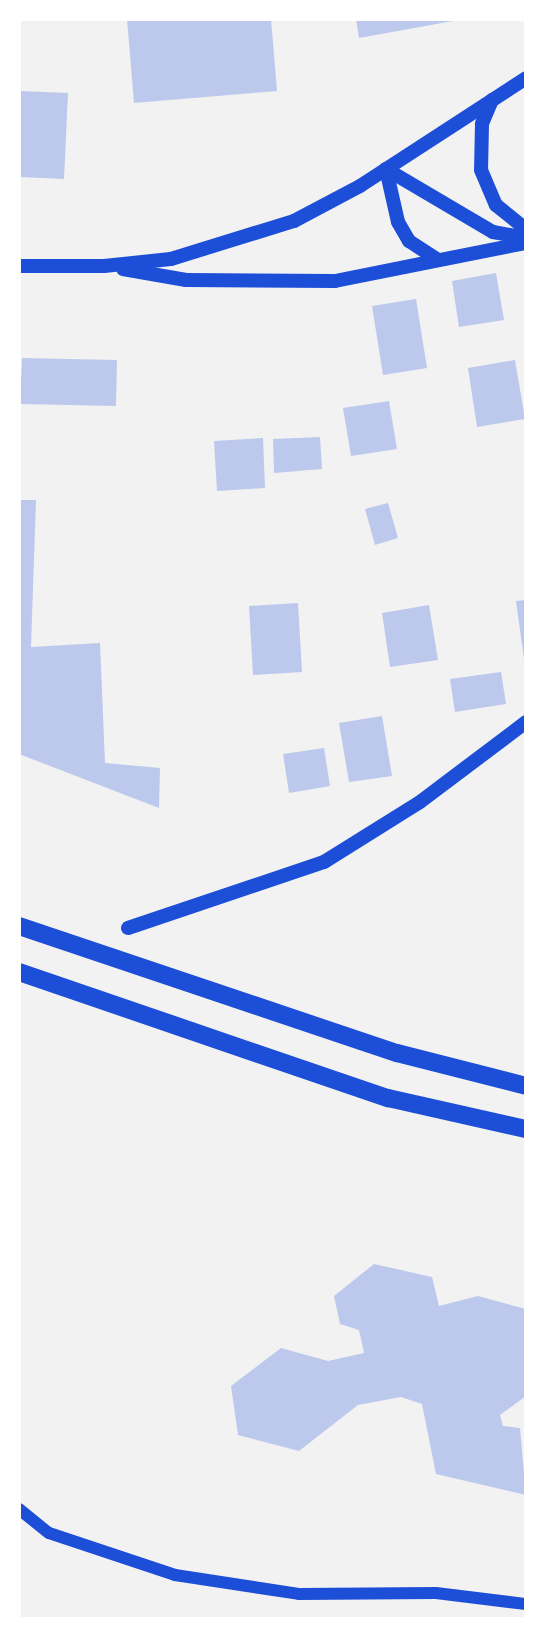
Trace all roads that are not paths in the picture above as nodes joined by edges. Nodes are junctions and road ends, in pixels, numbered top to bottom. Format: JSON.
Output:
{"nodes":[{"id":1,"x":526,"y":78,"type":"edge"},
{"id":2,"x":493,"y":99,"type":"junction"},
{"id":3,"x":386,"y":169,"type":"junction"},
{"id":4,"x":526,"y":229,"type":"edge"},
{"id":5,"x":526,"y":240,"type":"edge"},
{"id":6,"x":438,"y":260,"type":"junction"},
{"id":7,"x":19,"y":266,"type":"edge"},
{"id":8,"x":104,"y":266,"type":"junction"},
{"id":9,"x":526,"y":722,"type":"edge"},
{"id":10,"x":19,"y":926,"type":"edge"},
{"id":11,"x":128,"y":928,"type":"dead end"},
{"id":12,"x":19,"y":972,"type":"edge"},
{"id":13,"x":526,"y":1086,"type":"edge"},
{"id":14,"x":526,"y":1129,"type":"edge"},
{"id":15,"x":19,"y":1509,"type":"edge"},
{"id":16,"x":526,"y":1604,"type":"edge"}],
"edges":[{"from":1,"to":2,"type":"main road"},
{"from":2,"to":3,"type":"main road"},
{"from":2,"to":4,"type":"main road"},
{"from":3,"to":5,"type":"main road"},
{"from":3,"to":6,"type":"main road"},
{"from":3,"to":8,"type":"main road"},
{"from":5,"to":6,"type":"main road"},
{"from":6,"to":8,"type":"main road"},
{"from":7,"to":8,"type":"main road"},
{"from":9,"to":11,"type":"main road"},
{"from":10,"to":13,"type":"highway"},
{"from":12,"to":14,"type":"highway"},
{"from":15,"to":16,"type":"street"}]}
